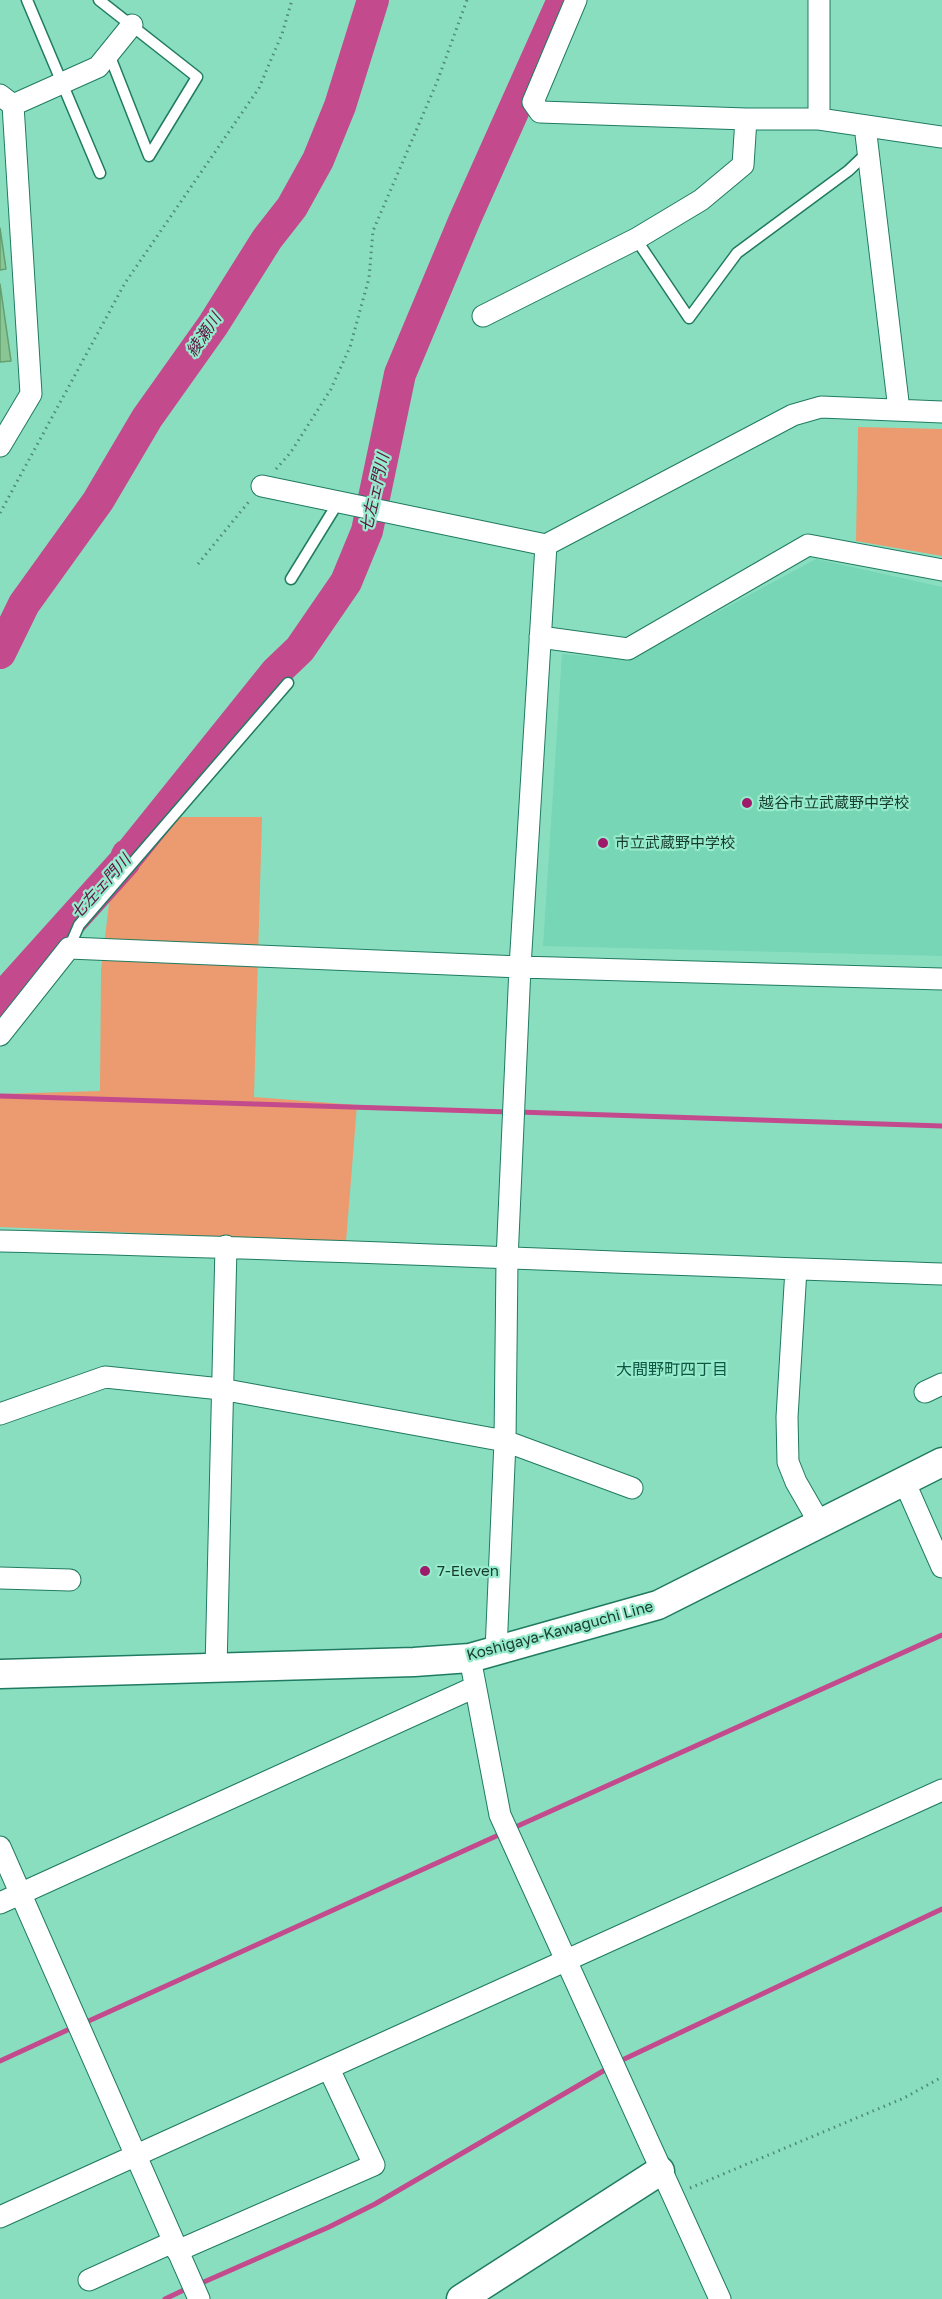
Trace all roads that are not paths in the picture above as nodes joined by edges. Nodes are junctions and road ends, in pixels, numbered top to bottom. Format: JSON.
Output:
{"nodes":[{"id":1,"x":27,"y":0,"type":"edge"},
{"id":2,"x":99,"y":0,"type":"edge"},
{"id":3,"x":576,"y":0,"type":"edge"},
{"id":4,"x":819,"y":0,"type":"edge"},
{"id":5,"x":132,"y":25,"type":"junction"},
{"id":6,"x":109,"y":54,"type":"junction"},
{"id":7,"x":63,"y":83,"type":"junction"},
{"id":8,"x":6,"y":100,"type":"edge"},
{"id":9,"x":747,"y":119,"type":"junction"},
{"id":10,"x":819,"y":119,"type":"junction"},
{"id":11,"x":865,"y":126,"type":"junction"},
{"id":12,"x":942,"y":137,"type":"edge"},
{"id":13,"x":868,"y":152,"type":"junction"},
{"id":14,"x":100,"y":173,"type":"dead end"},
{"id":15,"x":636,"y":239,"type":"junction"},
{"id":16,"x":483,"y":316,"type":"dead end"},
{"id":17,"x":899,"y":410,"type":"junction"},
{"id":18,"x":942,"y":412,"type":"edge"},
{"id":19,"x":0,"y":446,"type":"edge"},
{"id":20,"x":262,"y":486,"type":"road end"},
{"id":21,"x":339,"y":501,"type":"junction"},
{"id":22,"x":546,"y":545,"type":"junction"},
{"id":23,"x":942,"y":570,"type":"edge"},
{"id":24,"x":291,"y":579,"type":"dead end"},
{"id":25,"x":540,"y":638,"type":"junction"},
{"id":26,"x":288,"y":683,"type":"dead end"},
{"id":27,"x":69,"y":948,"type":"junction"},
{"id":28,"x":520,"y":967,"type":"junction"},
{"id":29,"x":942,"y":979,"type":"edge"},
{"id":30,"x":0,"y":1035,"type":"edge"},
{"id":31,"x":0,"y":1241,"type":"edge"},
{"id":32,"x":226,"y":1246,"type":"junction"},
{"id":33,"x":507,"y":1260,"type":"junction"},
{"id":34,"x":796,"y":1269,"type":"junction"},
{"id":35,"x":942,"y":1274,"type":"edge"},
{"id":36,"x":221,"y":1389,"type":"junction"},
{"id":37,"x":0,"y":1414,"type":"edge"},
{"id":38,"x":505,"y":1441,"type":"junction"},
{"id":39,"x":942,"y":1462,"type":"edge"},
{"id":40,"x":904,"y":1481,"type":"junction"},
{"id":41,"x":632,"y":1488,"type":"dead end"},
{"id":42,"x":819,"y":1522,"type":"junction"},
{"id":43,"x":942,"y":1567,"type":"edge"},
{"id":44,"x":0,"y":1578,"type":"edge"},
{"id":45,"x":70,"y":1580,"type":"dead end"},
{"id":46,"x":483,"y":1654,"type":"junction"},
{"id":47,"x":216,"y":1669,"type":"junction"},
{"id":48,"x":0,"y":1674,"type":"edge"},
{"id":49,"x":475,"y":1687,"type":"junction"},
{"id":50,"x":942,"y":1790,"type":"edge"},
{"id":51,"x":0,"y":1847,"type":"edge"},
{"id":52,"x":21,"y":1893,"type":"junction"},
{"id":53,"x":0,"y":1903,"type":"edge"},
{"id":54,"x":567,"y":1960,"type":"junction"},
{"id":55,"x":329,"y":2069,"type":"junction"},
{"id":56,"x":135,"y":2156,"type":"junction"},
{"id":57,"x":660,"y":2170,"type":"junction"},
{"id":58,"x":0,"y":2217,"type":"edge"},
{"id":59,"x":175,"y":2247,"type":"junction"},
{"id":60,"x":89,"y":2280,"type":"dead end"},
{"id":61,"x":475,"y":2295,"type":"edge"},
{"id":62,"x":199,"y":2299,"type":"edge"},
{"id":63,"x":720,"y":2299,"type":"edge"}],
"edges":[{"from":1,"to":7,"type":"lane"},
{"from":2,"to":5,"type":"lane"},
{"from":3,"to":9,"type":"street"},
{"from":4,"to":10,"type":"street"},
{"from":5,"to":6,"type":"street"},
{"from":5,"to":6,"type":"lane"},
{"from":6,"to":7,"type":"street"},
{"from":7,"to":8,"type":"street"},
{"from":7,"to":14,"type":"lane"},
{"from":8,"to":19,"type":"street"},
{"from":9,"to":10,"type":"street"},
{"from":9,"to":15,"type":"street"},
{"from":10,"to":11,"type":"street"},
{"from":11,"to":12,"type":"street"},
{"from":11,"to":13,"type":"street"},
{"from":13,"to":15,"type":"lane"},
{"from":13,"to":17,"type":"street"},
{"from":15,"to":16,"type":"street"},
{"from":17,"to":18,"type":"street"},
{"from":17,"to":22,"type":"street"},
{"from":20,"to":21,"type":"street"},
{"from":21,"to":22,"type":"street"},
{"from":21,"to":24,"type":"lane"},
{"from":22,"to":25,"type":"street"},
{"from":23,"to":25,"type":"street"},
{"from":25,"to":28,"type":"street"},
{"from":26,"to":27,"type":"lane"},
{"from":27,"to":28,"type":"street"},
{"from":27,"to":30,"type":"street"},
{"from":28,"to":29,"type":"street"},
{"from":28,"to":33,"type":"street"},
{"from":31,"to":32,"type":"street"},
{"from":32,"to":33,"type":"street"},
{"from":32,"to":36,"type":"street"},
{"from":33,"to":34,"type":"street"},
{"from":33,"to":38,"type":"street"},
{"from":34,"to":35,"type":"street"},
{"from":34,"to":42,"type":"street"},
{"from":36,"to":37,"type":"street"},
{"from":36,"to":38,"type":"street"},
{"from":36,"to":47,"type":"street"},
{"from":38,"to":41,"type":"street"},
{"from":38,"to":46,"type":"street"},
{"from":39,"to":40,"type":"main road","name":"Koshigaya-Kawaguchi Line"},
{"from":40,"to":42,"type":"main road","name":"Koshigaya-Kawaguchi Line"},
{"from":40,"to":43,"type":"street"},
{"from":42,"to":46,"type":"main road","name":"Koshigaya-Kawaguchi Line"},
{"from":44,"to":45,"type":"street"},
{"from":46,"to":47,"type":"main road","name":"Koshigaya-Kawaguchi Line"},
{"from":46,"to":49,"type":"street"},
{"from":47,"to":48,"type":"main road","name":"Koshigaya-Kawaguchi Line"},
{"from":49,"to":52,"type":"street"},
{"from":49,"to":54,"type":"street"},
{"from":50,"to":54,"type":"street"},
{"from":51,"to":52,"type":"street"},
{"from":52,"to":53,"type":"street"},
{"from":52,"to":56,"type":"street"},
{"from":54,"to":55,"type":"street"},
{"from":54,"to":57,"type":"street"},
{"from":55,"to":56,"type":"street"},
{"from":55,"to":59,"type":"street"},
{"from":56,"to":58,"type":"street"},
{"from":56,"to":59,"type":"street"},
{"from":57,"to":61,"type":"main road"},
{"from":57,"to":63,"type":"street"},
{"from":59,"to":60,"type":"street"},
{"from":59,"to":62,"type":"street"}]}
